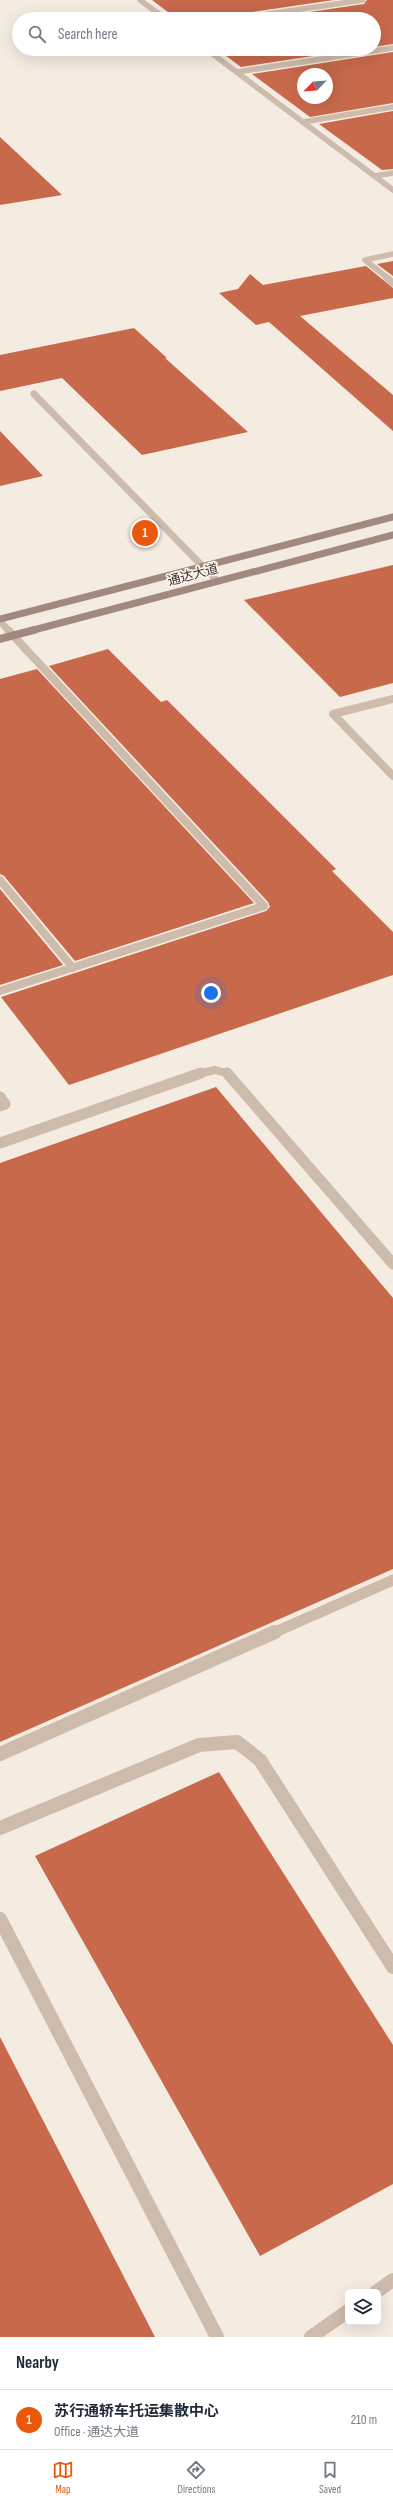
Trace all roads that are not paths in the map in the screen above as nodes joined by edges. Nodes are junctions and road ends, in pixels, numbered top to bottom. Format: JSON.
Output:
{"nodes":[{"id":1,"x":140,"y":0,"type":"edge"},
{"id":2,"x":363,"y":0,"type":"edge"},
{"id":3,"x":156,"y":12,"type":"edge"},
{"id":4,"x":281,"y":12,"type":"edge"},
{"id":5,"x":393,"y":48,"type":"edge"},
{"id":6,"x":381,"y":50,"type":"edge"},
{"id":7,"x":215,"y":56,"type":"edge"},
{"id":8,"x":341,"y":56,"type":"edge"},
{"id":9,"x":237,"y":72,"type":"junction"},
{"id":10,"x":393,"y":107,"type":"edge"},
{"id":11,"x":303,"y":122,"type":"junction"},
{"id":12,"x":393,"y":173,"type":"edge"},
{"id":13,"x":375,"y":176,"type":"junction"},
{"id":14,"x":393,"y":190,"type":"edge"},
{"id":15,"x":393,"y":254,"type":"edge"},
{"id":16,"x":393,"y":283,"type":"edge"},
{"id":17,"x":34,"y":394,"type":"dead end"},
{"id":18,"x":393,"y":517,"type":"edge"},
{"id":19,"x":393,"y":535,"type":"edge"},
{"id":20,"x":203,"y":566,"type":"junction"},
{"id":21,"x":217,"y":581,"type":"junction"},
{"id":22,"x":0,"y":620,"type":"edge"},
{"id":23,"x":13,"y":636,"type":"junction"},
{"id":24,"x":0,"y":639,"type":"edge"},
{"id":25,"x":393,"y":699,"type":"edge"},
{"id":26,"x":393,"y":776,"type":"edge"},
{"id":27,"x":0,"y":880,"type":"edge"},
{"id":28,"x":73,"y":968,"type":"junction"},
{"id":29,"x":0,"y":991,"type":"edge"},
{"id":30,"x":0,"y":1096,"type":"edge"},
{"id":31,"x":0,"y":1106,"type":"edge"},
{"id":32,"x":0,"y":1143,"type":"edge"},
{"id":33,"x":393,"y":1264,"type":"edge"},
{"id":34,"x":393,"y":1580,"type":"edge"},
{"id":35,"x":0,"y":1754,"type":"edge"},
{"id":36,"x":0,"y":1828,"type":"edge"},
{"id":37,"x":0,"y":1919,"type":"edge"},
{"id":38,"x":393,"y":1967,"type":"edge"},
{"id":39,"x":393,"y":2280,"type":"edge"},
{"id":40,"x":380,"y":2289,"type":"edge"},
{"id":41,"x":345,"y":2313,"type":"edge"},
{"id":42,"x":218,"y":2337,"type":"edge"},
{"id":43,"x":311,"y":2337,"type":"edge"}],
"edges":[{"from":1,"to":3,"type":"lane"},
{"from":2,"to":4,"type":"lane"},
{"from":5,"to":6,"type":"lane"},
{"from":7,"to":9,"type":"lane"},
{"from":8,"to":9,"type":"lane"},
{"from":9,"to":11,"type":"lane"},
{"from":10,"to":11,"type":"lane"},
{"from":11,"to":13,"type":"lane"},
{"from":12,"to":13,"type":"lane"},
{"from":13,"to":14,"type":"lane"},
{"from":15,"to":16,"type":"lane"},
{"from":17,"to":20,"type":"lane"},
{"from":18,"to":20,"type":"main road","name":"通达大道"},
{"from":19,"to":21,"type":"main road","name":"通达大道"},
{"from":20,"to":21,"type":"lane"},
{"from":20,"to":22,"type":"main road","name":"通达大道"},
{"from":21,"to":23,"type":"main road","name":"通达大道"},
{"from":22,"to":23,"type":"lane"},
{"from":23,"to":24,"type":"main road","name":"通达大道"},
{"from":23,"to":28,"type":"lane"},
{"from":25,"to":26,"type":"lane"},
{"from":27,"to":28,"type":"lane"},
{"from":28,"to":29,"type":"lane"},
{"from":30,"to":31,"type":"lane"},
{"from":32,"to":33,"type":"lane"},
{"from":34,"to":35,"type":"lane"},
{"from":36,"to":38,"type":"lane"},
{"from":37,"to":42,"type":"lane"},
{"from":39,"to":40,"type":"lane"},
{"from":41,"to":43,"type":"lane"}]}
